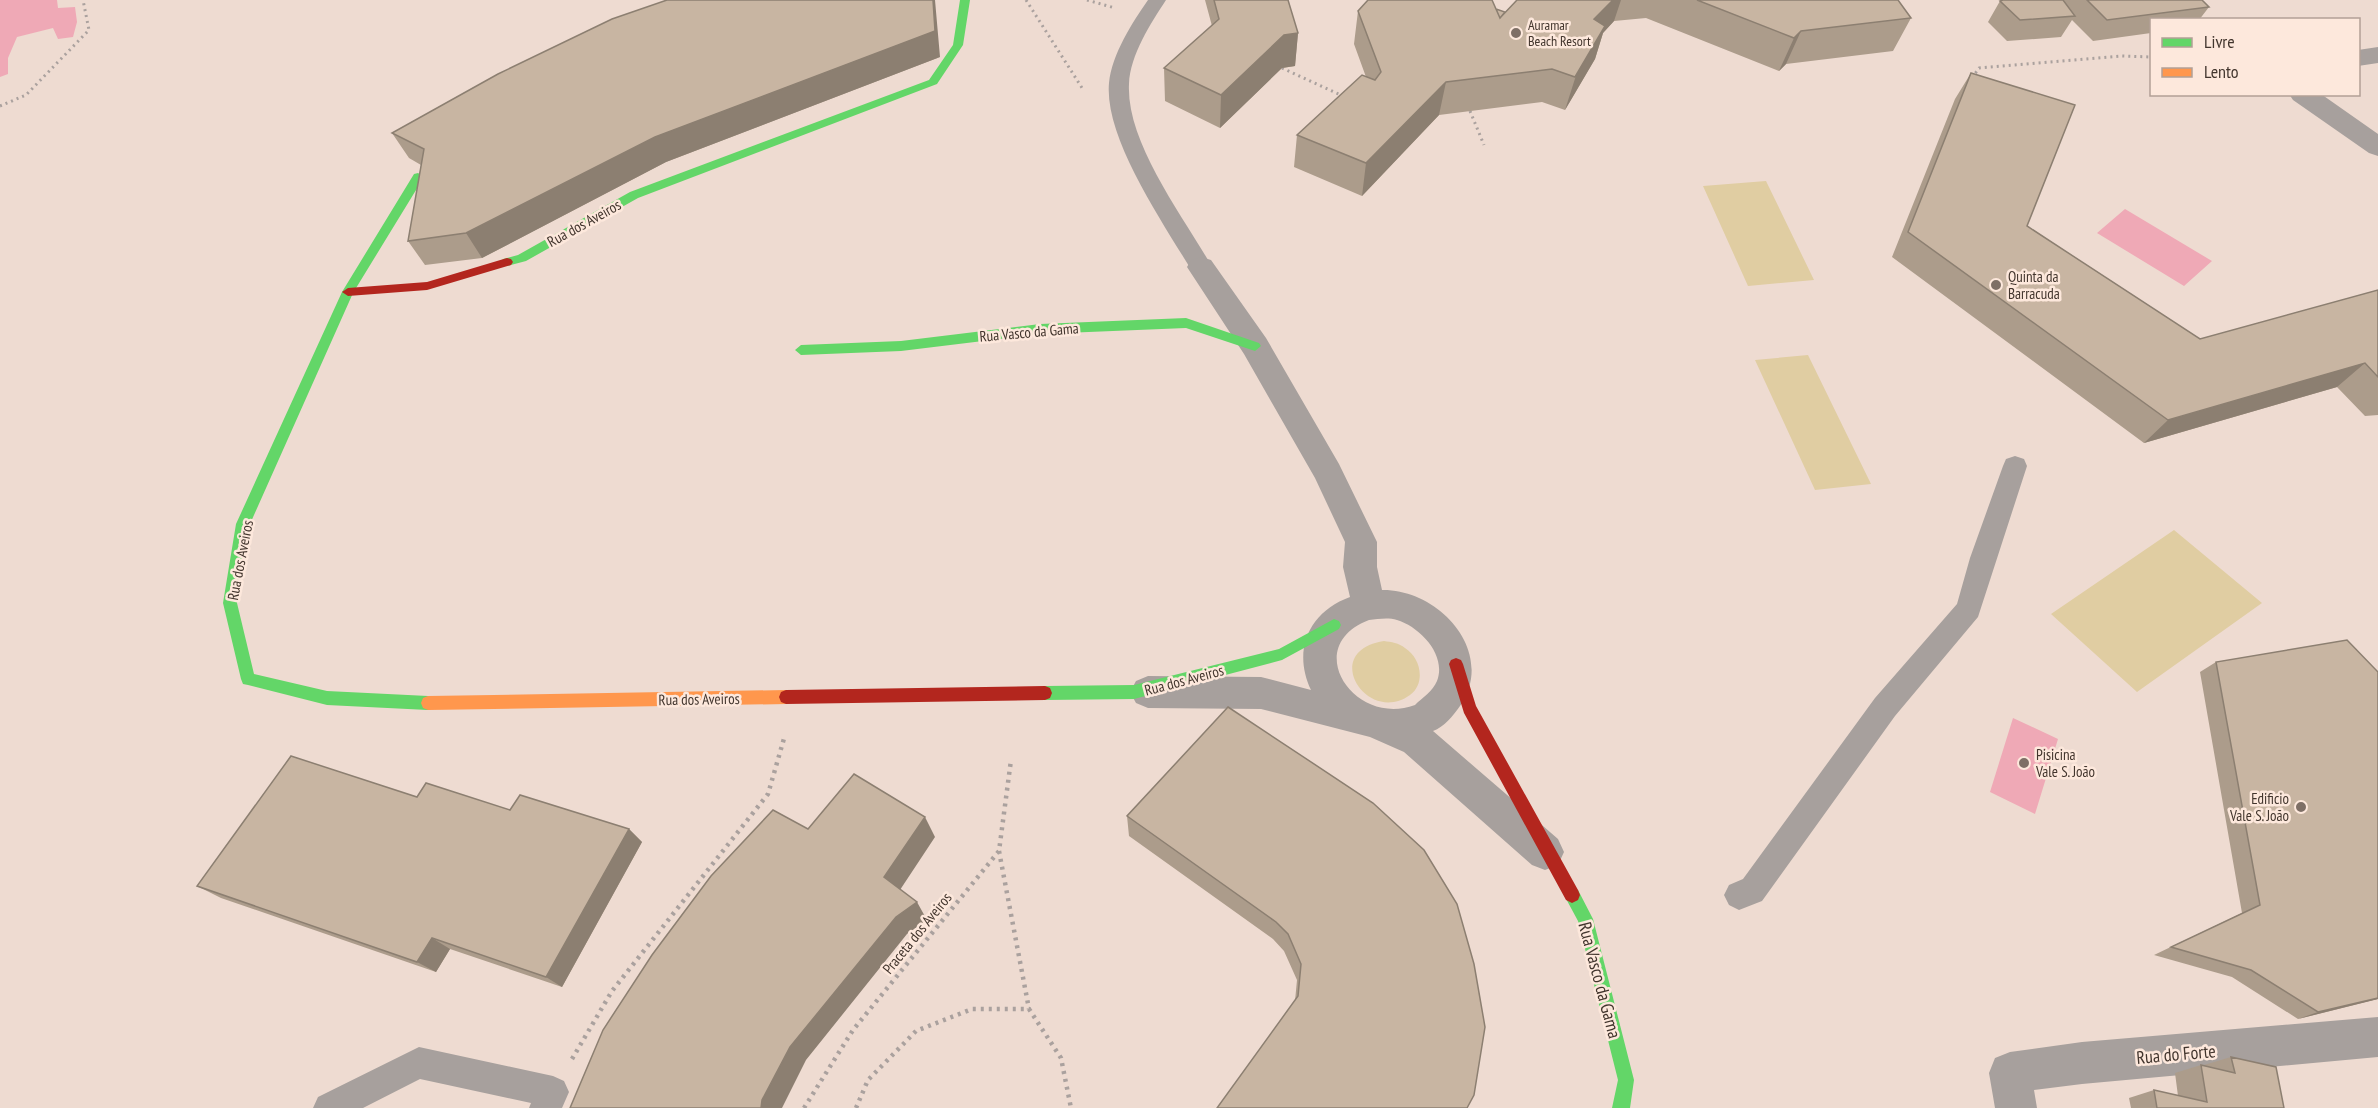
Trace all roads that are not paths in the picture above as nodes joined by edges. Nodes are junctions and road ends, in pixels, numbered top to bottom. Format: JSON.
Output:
{"nodes":[{"id":1,"x":965,"y":0,"type":"edge"},
{"id":2,"x":1157,"y":0,"type":"edge"},
{"id":3,"x":2378,"y":55,"type":"edge"},
{"id":4,"x":2360,"y":58,"type":"edge"},
{"id":5,"x":2305,"y":96,"type":"edge"},
{"id":6,"x":2342,"y":96,"type":"edge"},
{"id":7,"x":2378,"y":139,"type":"edge"},
{"id":8,"x":2378,"y":147,"type":"edge"},
{"id":9,"x":418,"y":177,"type":"edge"},
{"id":10,"x":1201,"y":267,"type":"joint"},
{"id":11,"x":348,"y":292,"type":"junction"},
{"id":12,"x":1255,"y":346,"type":"junction"},
{"id":13,"x":801,"y":350,"type":"dead end"},
{"id":14,"x":2015,"y":466,"type":"dead end"},
{"id":15,"x":1368,"y":605,"type":"junction"},
{"id":16,"x":1334,"y":625,"type":"junction"},
{"id":17,"x":1456,"y":664,"type":"junction"},
{"id":18,"x":1134,"y":692,"type":"junction"},
{"id":19,"x":1366,"y":721,"type":"junction"},
{"id":20,"x":1552,"y":858,"type":"junction"},
{"id":21,"x":1739,"y":895,"type":"dead end"},
{"id":22,"x":2378,"y":1037,"type":"edge"},
{"id":23,"x":549,"y":1100,"type":"edge"},
{"id":24,"x":329,"y":1108,"type":"edge"},
{"id":25,"x":1621,"y":1108,"type":"edge"},
{"id":26,"x":2016,"y":1108,"type":"edge"}],
"edges":[{"from":1,"to":11,"type":"street","name":"Rua dos Aveiros"},
{"from":2,"to":10,"type":"lane"},
{"from":3,"to":4,"type":"street"},
{"from":5,"to":8,"type":"street"},
{"from":6,"to":7,"type":"street"},
{"from":9,"to":11,"type":"street"},
{"from":10,"to":12,"type":"street"},
{"from":11,"to":18,"type":"street","name":"Rua dos Aveiros"},
{"from":12,"to":13,"type":"street","name":"Rua Vasco da Gama"},
{"from":12,"to":15,"type":"street"},
{"from":14,"to":21,"type":"lane"},
{"from":15,"to":16,"type":"street"},
{"from":15,"to":17,"type":"street"},
{"from":16,"to":18,"type":"street","name":"Rua dos Aveiros"},
{"from":16,"to":19,"type":"street"},
{"from":17,"to":19,"type":"street"},
{"from":17,"to":20,"type":"street","name":"Rua Vasco da Gama"},
{"from":18,"to":19,"type":"street"},
{"from":19,"to":20,"type":"street","name":"Rua Vasco da Gama"},
{"from":20,"to":25,"type":"street","name":"Rua Vasco da Gama"},
{"from":22,"to":26,"type":"street","name":"Rua do Forte"},
{"from":23,"to":24,"type":"lane"}]}
